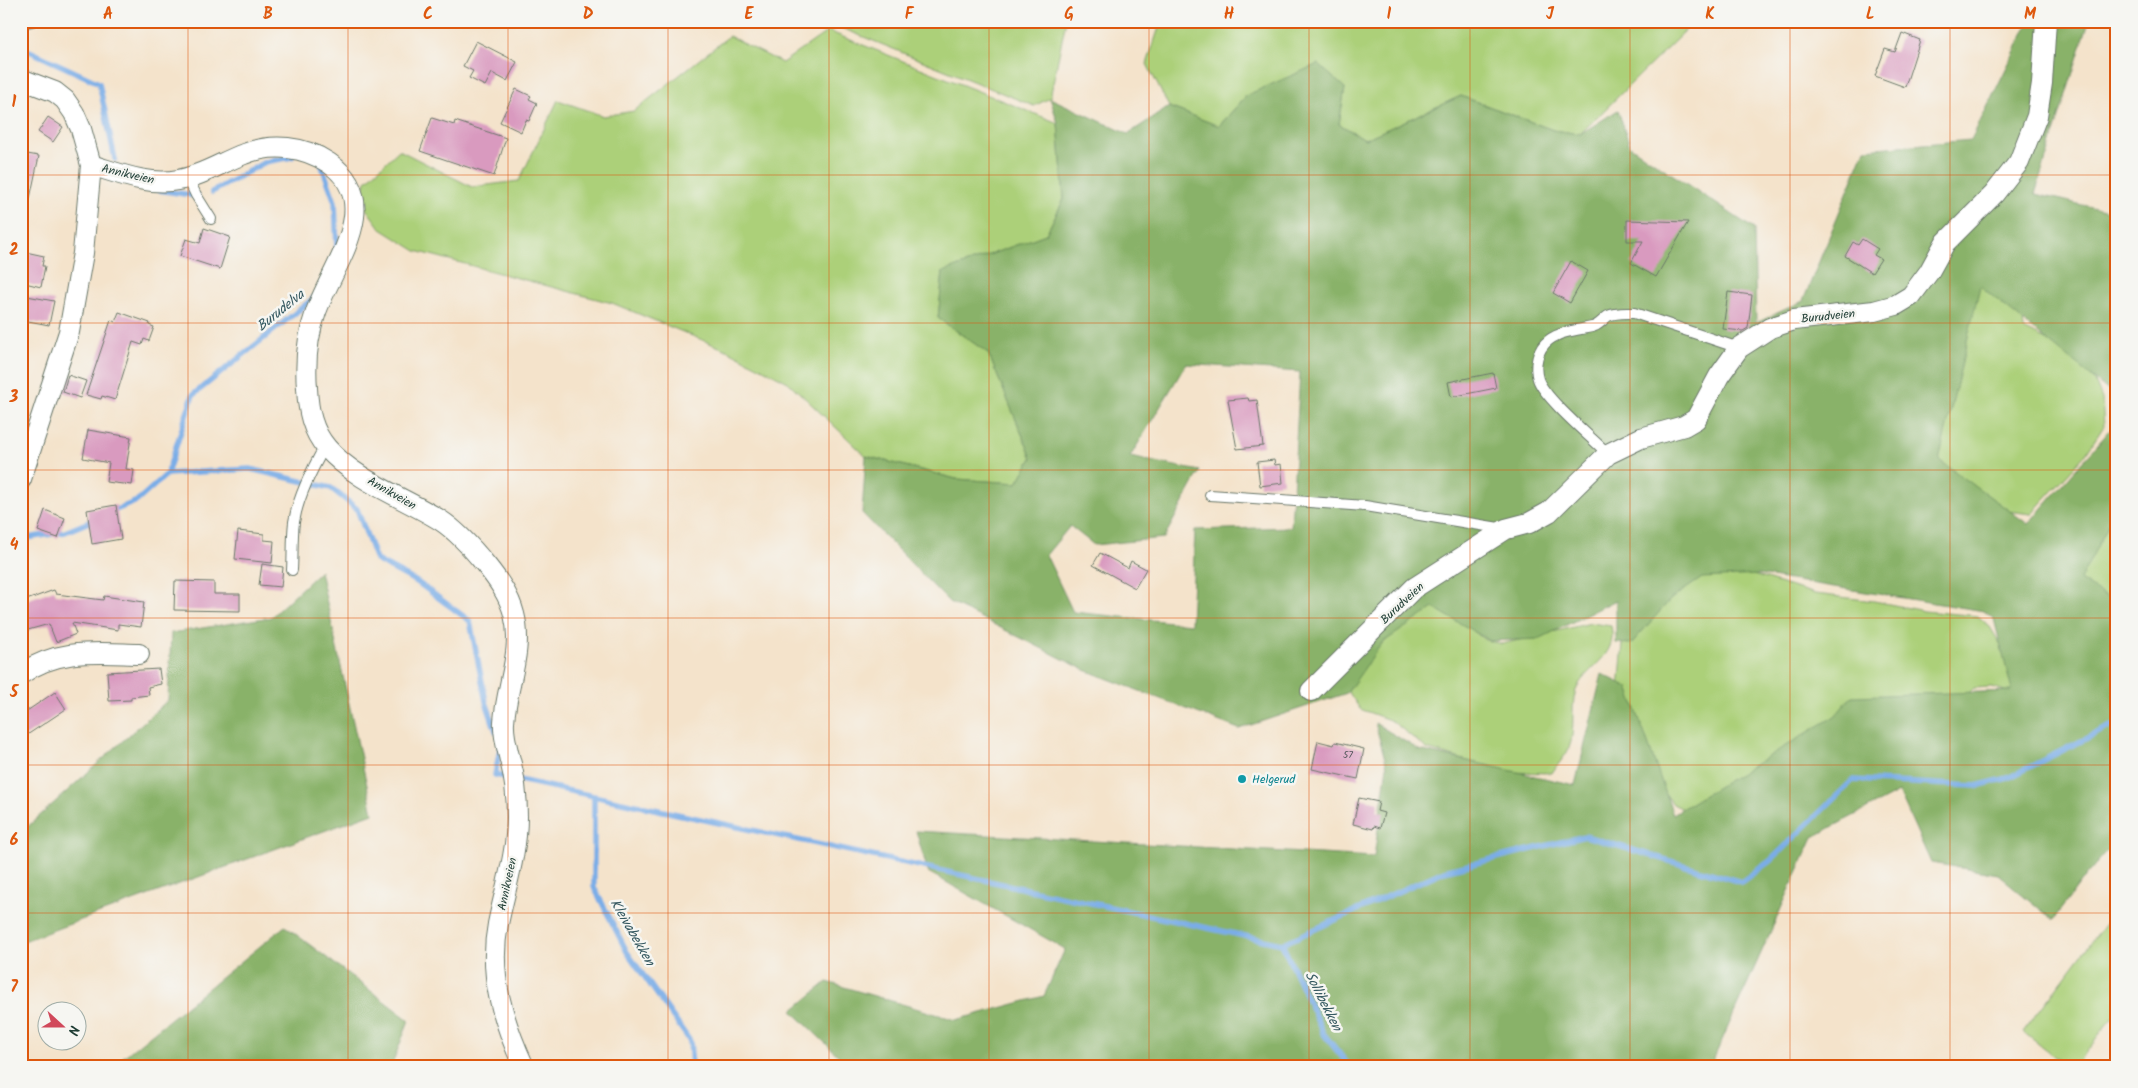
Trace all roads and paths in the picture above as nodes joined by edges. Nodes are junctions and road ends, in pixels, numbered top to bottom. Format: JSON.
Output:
{"nodes":[{"id":1,"x":32,"y":21,"type":"edge"},
{"id":2,"x":2046,"y":21,"type":"edge"},
{"id":3,"x":21,"y":23,"type":"edge"},
{"id":4,"x":21,"y":79,"type":"edge"},
{"id":5,"x":106,"y":170,"type":"junction"},
{"id":6,"x":192,"y":186,"type":"junction"},
{"id":7,"x":212,"y":219,"type":"dead end"},
{"id":8,"x":1739,"y":348,"type":"junction"},
{"id":9,"x":325,"y":446,"type":"junction"},
{"id":10,"x":1608,"y":454,"type":"junction"},
{"id":11,"x":21,"y":479,"type":"edge"},
{"id":12,"x":1210,"y":495,"type":"dead end"},
{"id":13,"x":1506,"y":529,"type":"junction"},
{"id":14,"x":292,"y":570,"type":"dead end"},
{"id":15,"x":139,"y":654,"type":"dead end"},
{"id":16,"x":21,"y":674,"type":"edge"},
{"id":17,"x":1311,"y":691,"type":"dead end"},
{"id":18,"x":524,"y":1067,"type":"edge"}],
"edges":[{"from":1,"to":3,"type":"lane"},
{"from":2,"to":8,"type":"street","name":"Burudveien"},
{"from":4,"to":5,"type":"street","name":"Annikveien"},
{"from":5,"to":6,"type":"street","name":"Annikveien"},
{"from":5,"to":11,"type":"street","name":"Annikveien"},
{"from":6,"to":7,"type":"lane"},
{"from":6,"to":9,"type":"street","name":"Annikveien"},
{"from":8,"to":10,"type":"street","name":"Burudveien"},
{"from":8,"to":10,"type":"lane"},
{"from":9,"to":14,"type":"lane"},
{"from":9,"to":18,"type":"street","name":"Annikveien"},
{"from":10,"to":13,"type":"street","name":"Burudveien"},
{"from":12,"to":13,"type":"lane","name":"Burudveien"},
{"from":13,"to":17,"type":"street","name":"Burudveien"},
{"from":15,"to":16,"type":"street"}]}
